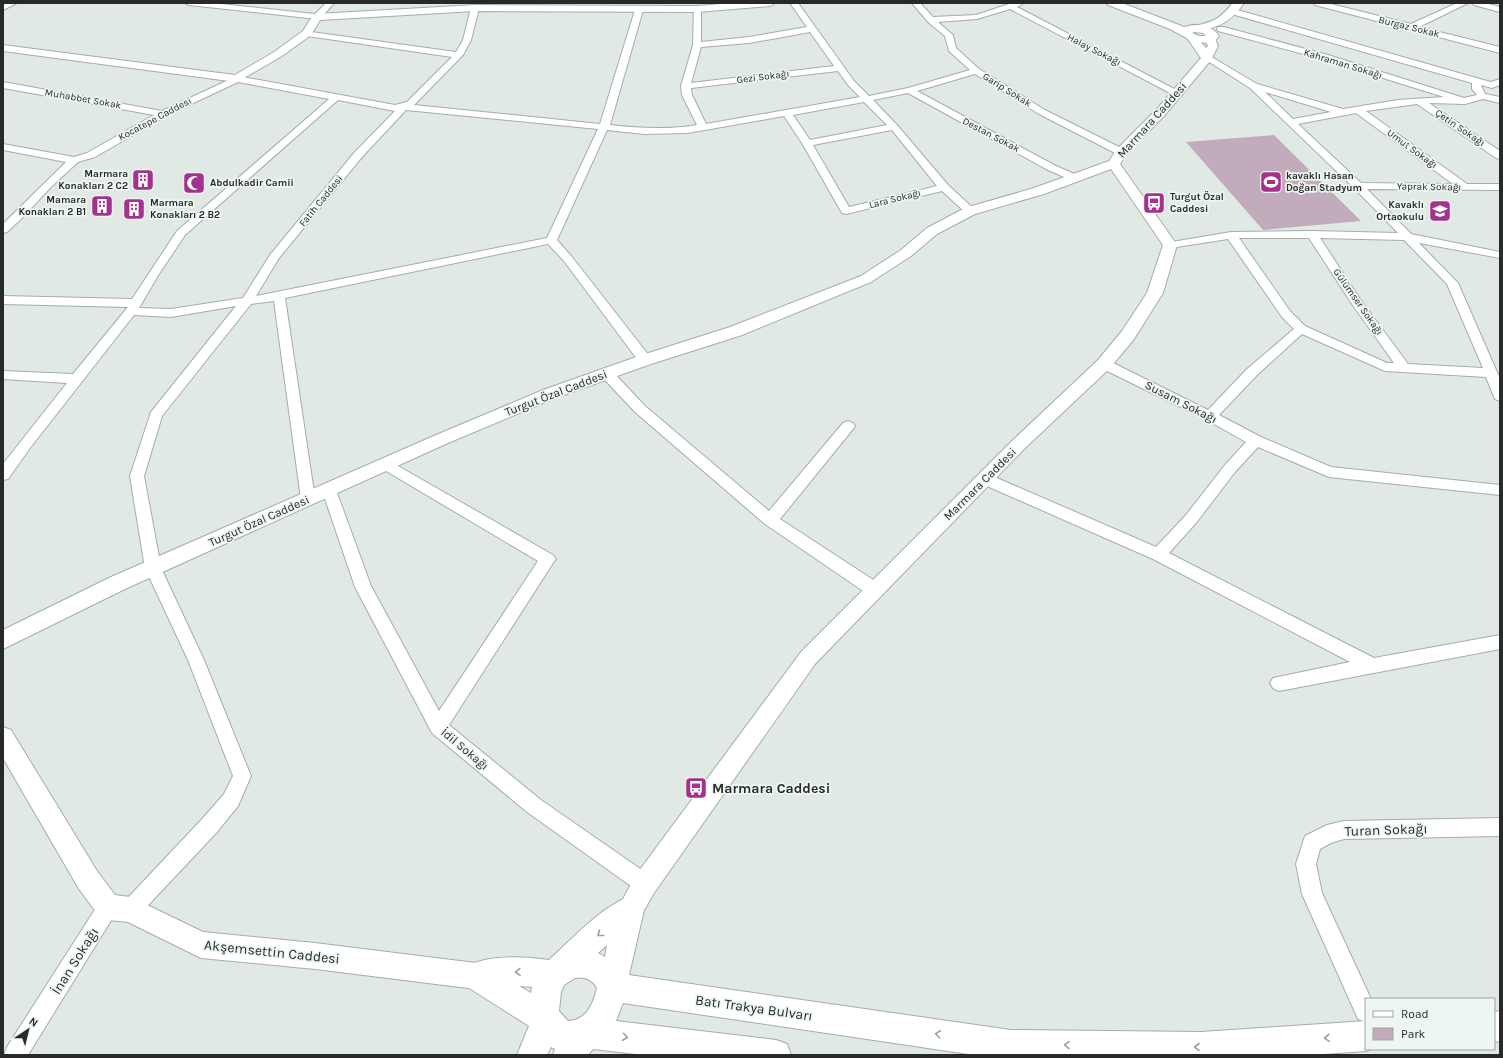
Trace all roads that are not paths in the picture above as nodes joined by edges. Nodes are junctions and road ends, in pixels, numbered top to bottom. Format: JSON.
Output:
{"nodes":[{"id":1,"x":13,"y":3,"type":"edge"},
{"id":2,"x":189,"y":3,"type":"edge"},
{"id":3,"x":330,"y":3,"type":"edge"},
{"id":4,"x":770,"y":3,"type":"edge"},
{"id":5,"x":794,"y":3,"type":"edge"},
{"id":6,"x":916,"y":3,"type":"edge"},
{"id":7,"x":1021,"y":3,"type":"edge"},
{"id":8,"x":1112,"y":3,"type":"edge"},
{"id":9,"x":1239,"y":3,"type":"edge"},
{"id":10,"x":1318,"y":3,"type":"edge"},
{"id":11,"x":1361,"y":3,"type":"edge"},
{"id":12,"x":1464,"y":3,"type":"edge"},
{"id":13,"x":1477,"y":3,"type":"edge"},
{"id":14,"x":557,"y":6,"type":"edge"},
{"id":15,"x":629,"y":6,"type":"edge"},
{"id":16,"x":471,"y":7,"type":"edge"},
{"id":17,"x":1012,"y":7,"type":"junction"},
{"id":18,"x":3,"y":8,"type":"edge"},
{"id":19,"x":697,"y":9,"type":"junction"},
{"id":20,"x":638,"y":10,"type":"junction"},
{"id":21,"x":1500,"y":10,"type":"edge"},
{"id":22,"x":1231,"y":11,"type":"junction"},
{"id":23,"x":1352,"y":12,"type":"junction"},
{"id":24,"x":317,"y":17,"type":"junction"},
{"id":25,"x":977,"y":17,"type":"junction"},
{"id":26,"x":931,"y":20,"type":"junction"},
{"id":27,"x":1412,"y":27,"type":"junction"},
{"id":28,"x":813,"y":29,"type":"junction"},
{"id":29,"x":1188,"y":31,"type":"junction"},
{"id":30,"x":307,"y":32,"type":"junction"},
{"id":31,"x":954,"y":32,"type":"junction"},
{"id":32,"x":1214,"y":39,"type":"junction"},
{"id":33,"x":697,"y":45,"type":"junction"},
{"id":34,"x":3,"y":48,"type":"edge"},
{"id":35,"x":1500,"y":50,"type":"edge"},
{"id":36,"x":459,"y":55,"type":"junction"},
{"id":37,"x":840,"y":68,"type":"junction"},
{"id":38,"x":976,"y":71,"type":"junction"},
{"id":39,"x":236,"y":79,"type":"junction"},
{"id":40,"x":1476,"y":81,"type":"junction"},
{"id":41,"x":1500,"y":82,"type":"edge"},
{"id":42,"x":3,"y":85,"type":"edge"},
{"id":43,"x":686,"y":86,"type":"junction"},
{"id":44,"x":1253,"y":86,"type":"junction"},
{"id":45,"x":1385,"y":86,"type":"dead end"},
{"id":46,"x":909,"y":90,"type":"junction"},
{"id":47,"x":1177,"y":93,"type":"junction"},
{"id":48,"x":1482,"y":96,"type":"junction"},
{"id":49,"x":336,"y":97,"type":"junction"},
{"id":50,"x":866,"y":99,"type":"junction"},
{"id":51,"x":1437,"y":100,"type":"junction"},
{"id":52,"x":1465,"y":100,"type":"junction"},
{"id":53,"x":1500,"y":100,"type":"edge"},
{"id":54,"x":1419,"y":102,"type":"junction"},
{"id":55,"x":404,"y":107,"type":"junction"},
{"id":56,"x":1358,"y":110,"type":"junction"},
{"id":57,"x":1342,"y":112,"type":"junction"},
{"id":58,"x":787,"y":113,"type":"junction"},
{"id":59,"x":163,"y":114,"type":"junction"},
{"id":60,"x":1291,"y":122,"type":"junction"},
{"id":61,"x":604,"y":127,"type":"junction"},
{"id":62,"x":703,"y":127,"type":"junction"},
{"id":63,"x":894,"y":127,"type":"junction"},
{"id":64,"x":807,"y":143,"type":"junction"},
{"id":65,"x":3,"y":147,"type":"edge"},
{"id":66,"x":1500,"y":156,"type":"edge"},
{"id":67,"x":1117,"y":158,"type":"junction"},
{"id":68,"x":74,"y":160,"type":"junction"},
{"id":69,"x":1075,"y":178,"type":"junction"},
{"id":70,"x":1358,"y":186,"type":"junction"},
{"id":71,"x":944,"y":187,"type":"junction"},
{"id":72,"x":1465,"y":187,"type":"junction"},
{"id":73,"x":1500,"y":187,"type":"edge"},
{"id":74,"x":970,"y":211,"type":"junction"},
{"id":75,"x":3,"y":230,"type":"edge"},
{"id":76,"x":1312,"y":234,"type":"junction"},
{"id":77,"x":1231,"y":235,"type":"junction"},
{"id":78,"x":1408,"y":237,"type":"junction"},
{"id":79,"x":551,"y":240,"type":"junction"},
{"id":80,"x":1170,"y":246,"type":"junction"},
{"id":81,"x":1500,"y":255,"type":"edge"},
{"id":82,"x":279,"y":296,"type":"junction"},
{"id":83,"x":3,"y":300,"type":"edge"},
{"id":84,"x":247,"y":301,"type":"junction"},
{"id":85,"x":133,"y":307,"type":"junction"},
{"id":86,"x":1301,"y":329,"type":"junction"},
{"id":87,"x":645,"y":360,"type":"junction"},
{"id":88,"x":1104,"y":364,"type":"junction"},
{"id":89,"x":1493,"y":367,"type":"edge"},
{"id":90,"x":1405,"y":369,"type":"junction"},
{"id":91,"x":606,"y":374,"type":"junction"},
{"id":92,"x":3,"y":375,"type":"edge"},
{"id":93,"x":76,"y":379,"type":"junction"},
{"id":94,"x":1500,"y":396,"type":"edge"},
{"id":95,"x":1210,"y":416,"type":"junction"},
{"id":96,"x":848,"y":426,"type":"dead end"},
{"id":97,"x":1256,"y":441,"type":"junction"},
{"id":98,"x":386,"y":464,"type":"junction"},
{"id":99,"x":4,"y":474,"type":"edge"},
{"id":100,"x":985,"y":479,"type":"junction"},
{"id":101,"x":329,"y":490,"type":"junction"},
{"id":102,"x":1500,"y":490,"type":"edge"},
{"id":103,"x":308,"y":499,"type":"junction"},
{"id":104,"x":770,"y":520,"type":"junction"},
{"id":105,"x":1158,"y":555,"type":"junction"},
{"id":106,"x":153,"y":568,"type":"junction"},
{"id":107,"x":875,"y":590,"type":"junction"},
{"id":108,"x":3,"y":640,"type":"edge"},
{"id":109,"x":1500,"y":642,"type":"edge"},
{"id":110,"x":1373,"y":666,"type":"junction"},
{"id":111,"x":1279,"y":683,"type":"dead end"},
{"id":112,"x":438,"y":727,"type":"junction"},
{"id":113,"x":3,"y":737,"type":"edge"},
{"id":114,"x":1500,"y":827,"type":"edge"},
{"id":115,"x":645,"y":884,"type":"junction"},
{"id":116,"x":119,"y":908,"type":"junction"},
{"id":117,"x":630,"y":910,"type":"junction"},
{"id":118,"x":554,"y":975,"type":"junction"},
{"id":119,"x":476,"y":976,"type":"junction"},
{"id":120,"x":612,"y":987,"type":"junction"},
{"id":121,"x":1365,"y":1009,"type":"edge"},
{"id":122,"x":547,"y":1020,"type":"junction"},
{"id":123,"x":1365,"y":1036,"type":"edge"},
{"id":124,"x":577,"y":1044,"type":"edge"},
{"id":125,"x":15,"y":1055,"type":"edge"},
{"id":126,"x":532,"y":1055,"type":"edge"},
{"id":127,"x":776,"y":1055,"type":"edge"}],
"edges":[{"from":1,"to":18,"type":"street"},
{"from":2,"to":24,"type":"street"},
{"from":3,"to":24,"type":"street"},
{"from":4,"to":19,"type":"street"},
{"from":5,"to":28,"type":"street"},
{"from":6,"to":26,"type":"street","name":"Garip Sokak"},
{"from":7,"to":17,"type":"street"},
{"from":8,"to":29,"type":"main road"},
{"from":9,"to":22,"type":"street","name":"Marmara Caddesi"},
{"from":10,"to":23,"type":"street","name":"Burgaz Sokak"},
{"from":11,"to":23,"type":"street"},
{"from":12,"to":27,"type":"street"},
{"from":13,"to":21,"type":"street"},
{"from":14,"to":15,"type":"street"},
{"from":14,"to":16,"type":"street"},
{"from":15,"to":20,"type":"street"},
{"from":16,"to":24,"type":"street"},
{"from":16,"to":36,"type":"street","name":"Fatih Caddesi"},
{"from":17,"to":25,"type":"street"},
{"from":17,"to":47,"type":"street","name":"Halay Sokağı"},
{"from":19,"to":20,"type":"street"},
{"from":19,"to":33,"type":"street"},
{"from":20,"to":61,"type":"street"},
{"from":22,"to":32,"type":"street","name":"Marmara Caddesi"},
{"from":22,"to":40,"type":"street"},
{"from":23,"to":27,"type":"street","name":"Burgaz Sokak"},
{"from":24,"to":30,"type":"street"},
{"from":25,"to":26,"type":"street"},
{"from":25,"to":31,"type":"street"},
{"from":26,"to":31,"type":"street","name":"Garip Sokak"},
{"from":27,"to":35,"type":"street","name":"Burgaz Sokak"},
{"from":28,"to":33,"type":"street"},
{"from":28,"to":37,"type":"street"},
{"from":29,"to":32,"type":"street"},
{"from":29,"to":32,"type":"main road"},
{"from":29,"to":32,"type":"street","name":"Marmara Caddesi"},
{"from":30,"to":36,"type":"street"},
{"from":30,"to":39,"type":"street"},
{"from":31,"to":38,"type":"street","name":"Garip Sokak"},
{"from":32,"to":44,"type":"street"},
{"from":32,"to":47,"type":"street","name":"Marmara Caddesi"},
{"from":32,"to":52,"type":"street","name":"Kahraman Sokağı"},
{"from":33,"to":43,"type":"street"},
{"from":34,"to":39,"type":"street"},
{"from":36,"to":55,"type":"street","name":"Fatih Caddesi"},
{"from":37,"to":43,"type":"street","name":"Gezi Sokağı"},
{"from":37,"to":50,"type":"street"},
{"from":38,"to":46,"type":"street"},
{"from":38,"to":67,"type":"street","name":"Garip Sokak"},
{"from":39,"to":49,"type":"street"},
{"from":39,"to":59,"type":"street","name":"Kocatepe Caddesi"},
{"from":40,"to":41,"type":"street"},
{"from":40,"to":48,"type":"street"},
{"from":42,"to":59,"type":"street","name":"Muhabbet Sokak"},
{"from":43,"to":62,"type":"street"},
{"from":44,"to":57,"type":"street"},
{"from":44,"to":60,"type":"street"},
{"from":45,"to":51,"type":"street"},
{"from":46,"to":50,"type":"street"},
{"from":46,"to":69,"type":"street","name":"Destan Sokak"},
{"from":47,"to":67,"type":"street","name":"Marmara Caddesi"},
{"from":48,"to":52,"type":"street"},
{"from":48,"to":53,"type":"street"},
{"from":49,"to":55,"type":"street"},
{"from":49,"to":85,"type":"street"},
{"from":50,"to":58,"type":"street"},
{"from":50,"to":63,"type":"street"},
{"from":51,"to":52,"type":"street"},
{"from":51,"to":54,"type":"street"},
{"from":54,"to":56,"type":"street"},
{"from":54,"to":66,"type":"street","name":"Çetin Sokağı"},
{"from":55,"to":61,"type":"street"},
{"from":55,"to":84,"type":"street","name":"Fatih Caddesi"},
{"from":56,"to":57,"type":"street"},
{"from":56,"to":72,"type":"street","name":"Umut Sokağı"},
{"from":57,"to":60,"type":"street"},
{"from":58,"to":62,"type":"street"},
{"from":58,"to":64,"type":"street"},
{"from":59,"to":68,"type":"street","name":"Kocatepe Caddesi"},
{"from":60,"to":70,"type":"street"},
{"from":61,"to":62,"type":"street"},
{"from":61,"to":79,"type":"street"},
{"from":63,"to":64,"type":"street"},
{"from":63,"to":71,"type":"street"},
{"from":64,"to":71,"type":"street","name":"Lara Sokağı"},
{"from":65,"to":68,"type":"street"},
{"from":67,"to":69,"type":"street","name":"Turgut Özal Caddesi"},
{"from":67,"to":80,"type":"street","name":"Marmara Caddesi"},
{"from":68,"to":75,"type":"street"},
{"from":69,"to":74,"type":"street","name":"Turgut Özal Caddesi"},
{"from":70,"to":72,"type":"street","name":"Yaprak Sokağı"},
{"from":70,"to":78,"type":"street"},
{"from":71,"to":74,"type":"street"},
{"from":72,"to":73,"type":"street","name":"Yaprak Sokağı"},
{"from":74,"to":87,"type":"street","name":"Turgut Özal Caddesi"},
{"from":76,"to":77,"type":"street"},
{"from":76,"to":78,"type":"street"},
{"from":76,"to":90,"type":"street","name":"Gülümser Sokağı"},
{"from":77,"to":80,"type":"street"},
{"from":77,"to":86,"type":"street"},
{"from":78,"to":81,"type":"street"},
{"from":78,"to":89,"type":"street"},
{"from":79,"to":82,"type":"street"},
{"from":79,"to":87,"type":"street"},
{"from":80,"to":88,"type":"street","name":"Marmara Caddesi"},
{"from":82,"to":84,"type":"street"},
{"from":82,"to":103,"type":"street"},
{"from":83,"to":85,"type":"street"},
{"from":84,"to":85,"type":"street"},
{"from":84,"to":106,"type":"street","name":"Fatih Caddesi"},
{"from":85,"to":93,"type":"street"},
{"from":86,"to":90,"type":"street"},
{"from":86,"to":95,"type":"street"},
{"from":87,"to":91,"type":"street","name":"Turgut Özal Caddesi"},
{"from":88,"to":95,"type":"street","name":"Susam Sokağı"},
{"from":88,"to":100,"type":"street","name":"Marmara Caddesi"},
{"from":89,"to":90,"type":"street"},
{"from":89,"to":94,"type":"street"},
{"from":91,"to":98,"type":"street","name":"Turgut Özal Caddesi"},
{"from":91,"to":104,"type":"street"},
{"from":92,"to":93,"type":"street"},
{"from":93,"to":99,"type":"street"},
{"from":95,"to":97,"type":"street","name":"Susam Sokağı"},
{"from":96,"to":104,"type":"street"},
{"from":97,"to":102,"type":"street","name":"Susam Sokağı"},
{"from":97,"to":105,"type":"street"},
{"from":98,"to":101,"type":"street","name":"Turgut Özal Caddesi"},
{"from":98,"to":112,"type":"street"},
{"from":100,"to":105,"type":"street"},
{"from":100,"to":107,"type":"street","name":"Marmara Caddesi"},
{"from":101,"to":103,"type":"street","name":"Turgut Özal Caddesi"},
{"from":101,"to":112,"type":"street","name":"İdil Sokağı"},
{"from":103,"to":106,"type":"street","name":"Turgut Özal Caddesi"},
{"from":104,"to":107,"type":"street"},
{"from":105,"to":110,"type":"street"},
{"from":106,"to":108,"type":"street","name":"Turgut Özal Caddesi"},
{"from":106,"to":116,"type":"street","name":"İnan Sokağı"},
{"from":107,"to":115,"type":"street","name":"Marmara Caddesi"},
{"from":109,"to":110,"type":"street"},
{"from":110,"to":111,"type":"street"},
{"from":112,"to":115,"type":"street","name":"İdil Sokağı"},
{"from":113,"to":116,"type":"street","name":"Akşemsettin Caddesi"},
{"from":114,"to":121,"type":"street","name":"Turan Sokağı"},
{"from":115,"to":117,"type":"street","name":"Marmara Caddesi"},
{"from":116,"to":119,"type":"street","name":"Akşemsettin Caddesi"},
{"from":116,"to":125,"type":"street","name":"İnan Sokağı"},
{"from":117,"to":118,"type":"main road","name":"Marmara Caddesi","one_way":true},
{"from":117,"to":120,"type":"main road","name":"Marmara Caddesi"},
{"from":118,"to":119,"type":"main road","one_way":true},
{"from":118,"to":120,"type":"main road"},
{"from":118,"to":122,"type":"main road","name":"Marmara Caddesi"},
{"from":119,"to":122,"type":"main road"},
{"from":123,"to":120,"type":"main road","name":"Batı Trakya Bulvarı","one_way":true},
{"from":120,"to":124,"type":"main road","name":"Marmara Caddesi"},
{"from":122,"to":124,"type":"main road"},
{"from":122,"to":126,"type":"main road"},
{"from":124,"to":127,"type":"main road","one_way":true}]}
